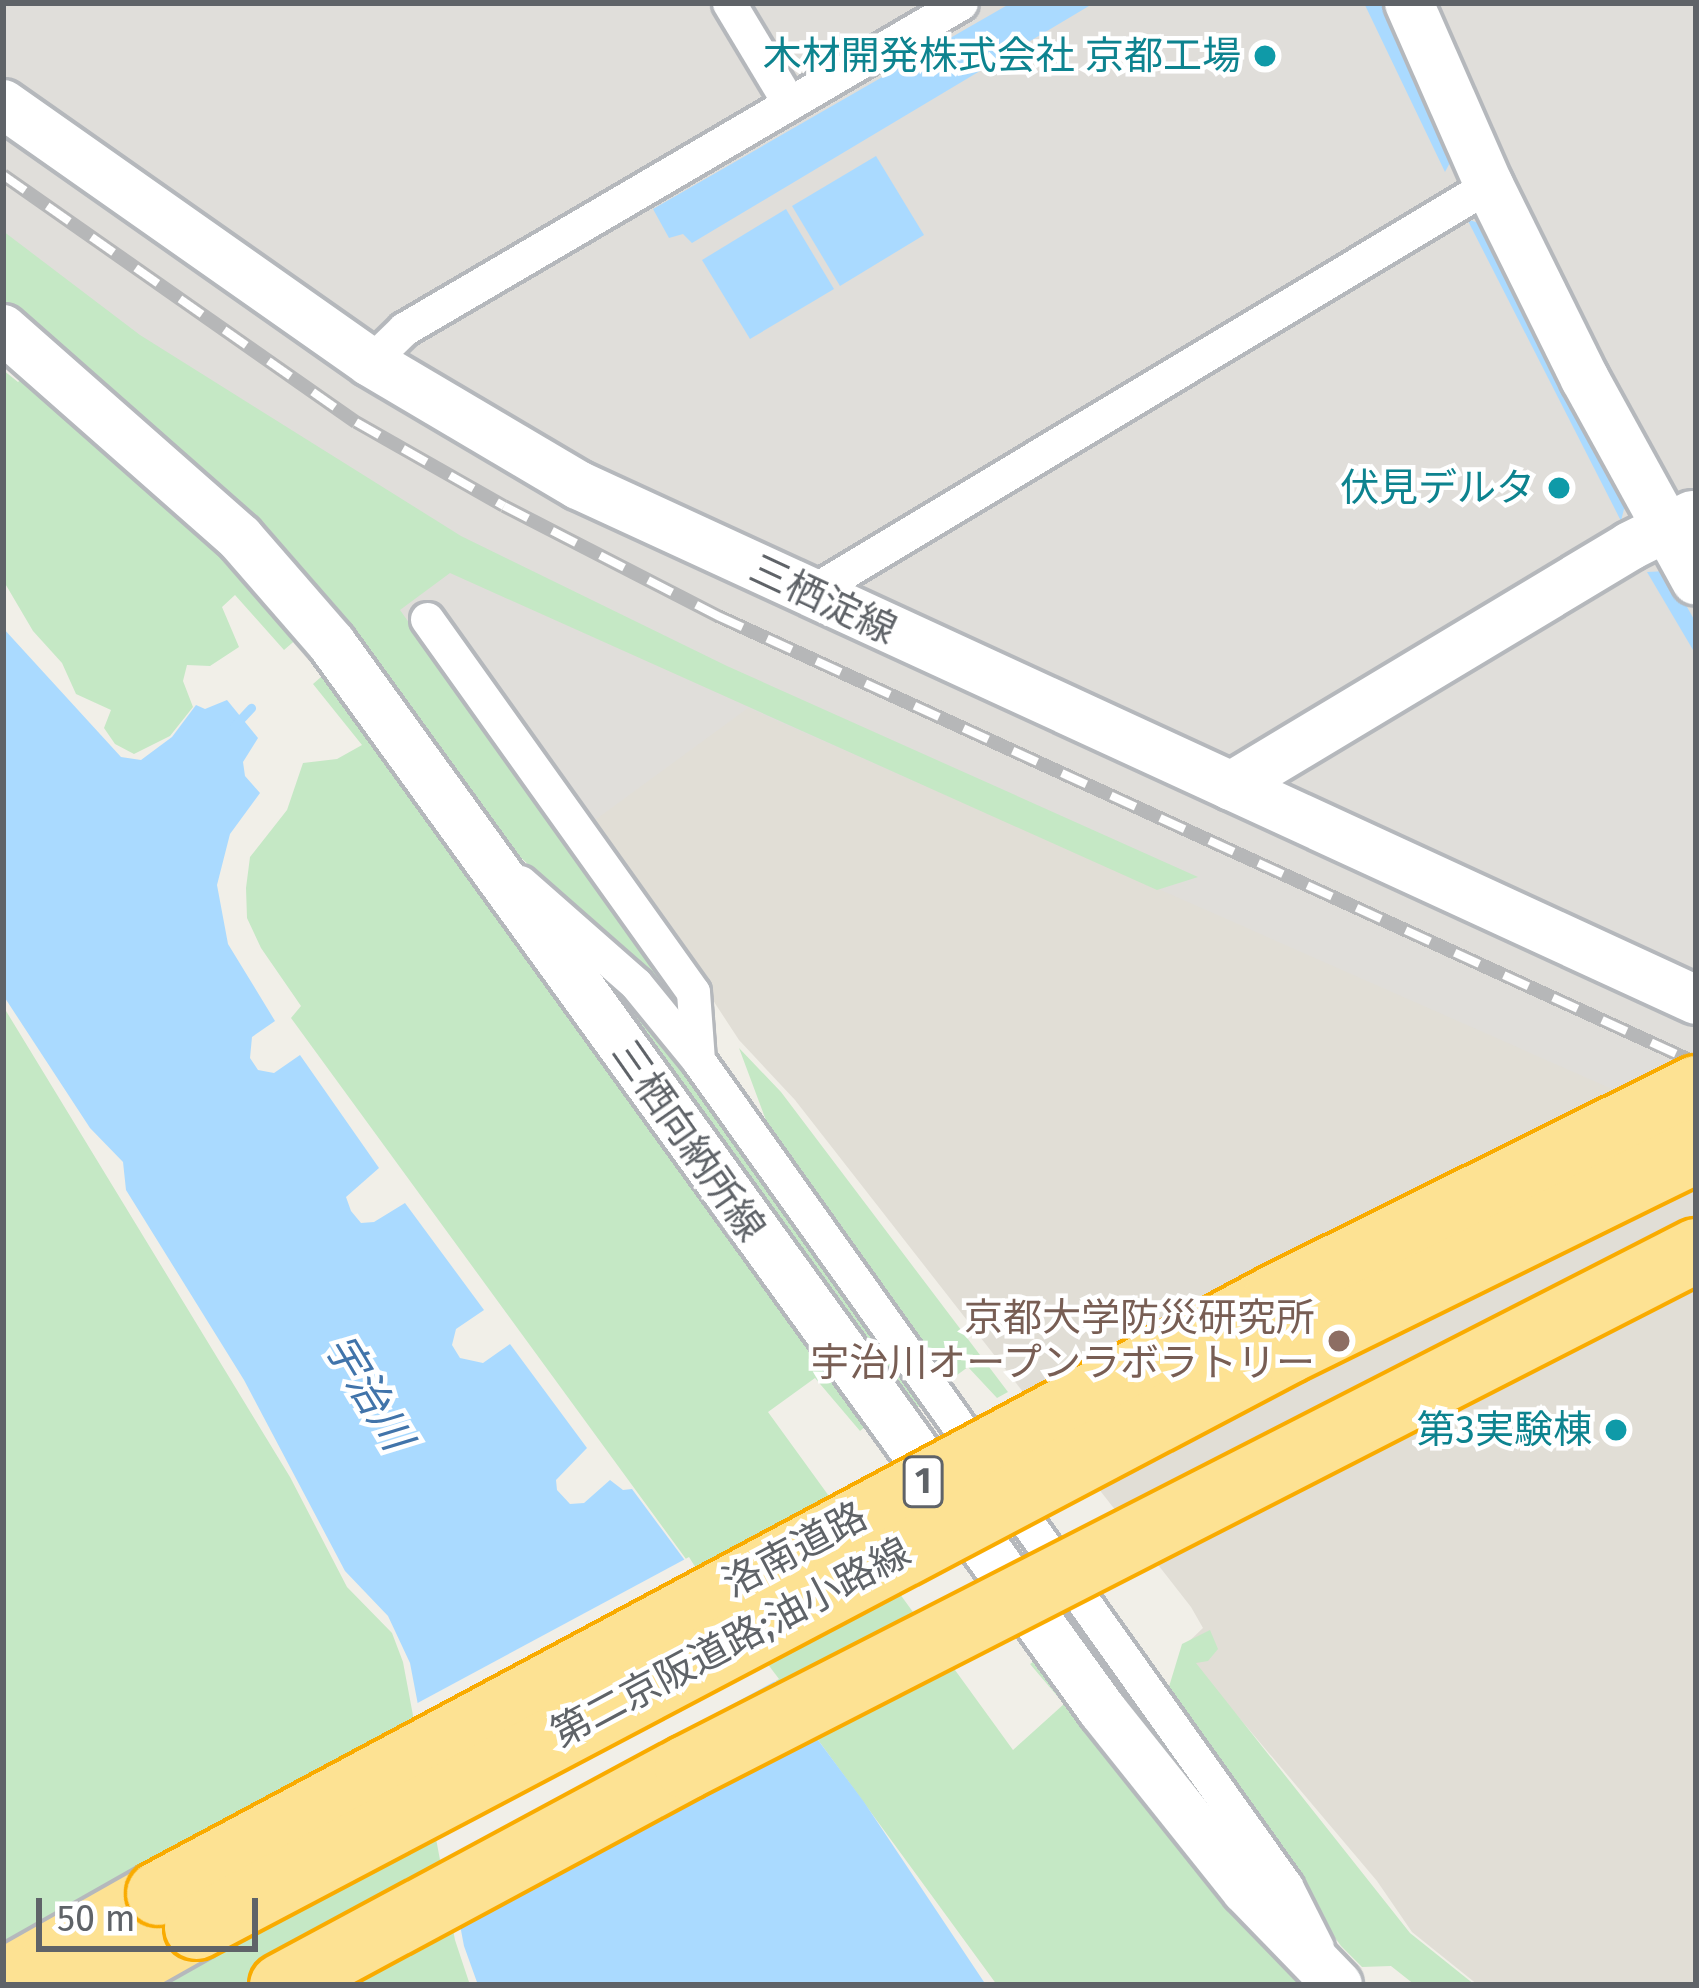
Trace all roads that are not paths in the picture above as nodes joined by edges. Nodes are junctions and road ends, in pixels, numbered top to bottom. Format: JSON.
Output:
{"nodes":[{"id":1,"x":729,"y":3,"type":"edge"},
{"id":2,"x":961,"y":3,"type":"edge"},
{"id":3,"x":1409,"y":3,"type":"edge"},
{"id":4,"x":789,"y":103,"type":"junction"},
{"id":5,"x":3,"y":104,"type":"edge"},
{"id":6,"x":1474,"y":194,"type":"junction"},
{"id":7,"x":3,"y":329,"type":"edge"},
{"id":8,"x":370,"y":362,"type":"junction"},
{"id":9,"x":1664,"y":528,"type":"edge"},
{"id":10,"x":1696,"y":581,"type":"edge"},
{"id":11,"x":808,"y":594,"type":"junction"},
{"id":12,"x":427,"y":619,"type":"dead end"},
{"id":13,"x":1231,"y":787,"type":"junction"},
{"id":14,"x":490,"y":858,"type":"junction"},
{"id":15,"x":1696,"y":1000,"type":"edge"},
{"id":16,"x":698,"y":1060,"type":"junction"},
{"id":17,"x":1696,"y":1087,"type":"edge"},
{"id":18,"x":1696,"y":1150,"type":"edge"},
{"id":19,"x":1696,"y":1185,"type":"edge"},
{"id":20,"x":1696,"y":1250,"type":"edge"},
{"id":21,"x":3,"y":1981,"type":"edge"},
{"id":22,"x":1336,"y":1983,"type":"edge"},
{"id":23,"x":93,"y":1985,"type":"edge"},
{"id":24,"x":169,"y":1985,"type":"edge"},
{"id":25,"x":281,"y":1985,"type":"edge"}],
"edges":[{"from":1,"to":4,"type":"street"},
{"from":2,"to":4,"type":"street"},
{"from":3,"to":6,"type":"street"},
{"from":4,"to":8,"type":"street"},
{"from":5,"to":8,"type":"street","name":"三栖淀線"},
{"from":6,"to":9,"type":"street"},
{"from":6,"to":11,"type":"street"},
{"from":7,"to":14,"type":"street","name":"三栖向納所線"},
{"from":8,"to":11,"type":"street","name":"三栖淀線"},
{"from":9,"to":10,"type":"street"},
{"from":9,"to":13,"type":"street"},
{"from":11,"to":13,"type":"street","name":"三栖淀線"},
{"from":12,"to":16,"type":"street"},
{"from":13,"to":15,"type":"street","name":"三栖淀線"},
{"from":14,"to":16,"type":"street"},
{"from":14,"to":22,"type":"street","name":"三栖向納所線"},
{"from":16,"to":22,"type":"street"},
{"from":17,"to":21,"type":"highway","name":"洛南道路","number":"1","bridge":true},
{"from":18,"to":23,"type":"highway","name":"第二京阪道路;油小路線","number":"1","bridge":true},
{"from":19,"to":24,"type":"highway","name":"第二京阪道路;油小路線","number":"1"},
{"from":20,"to":25,"type":"highway","bridge":true}]}
